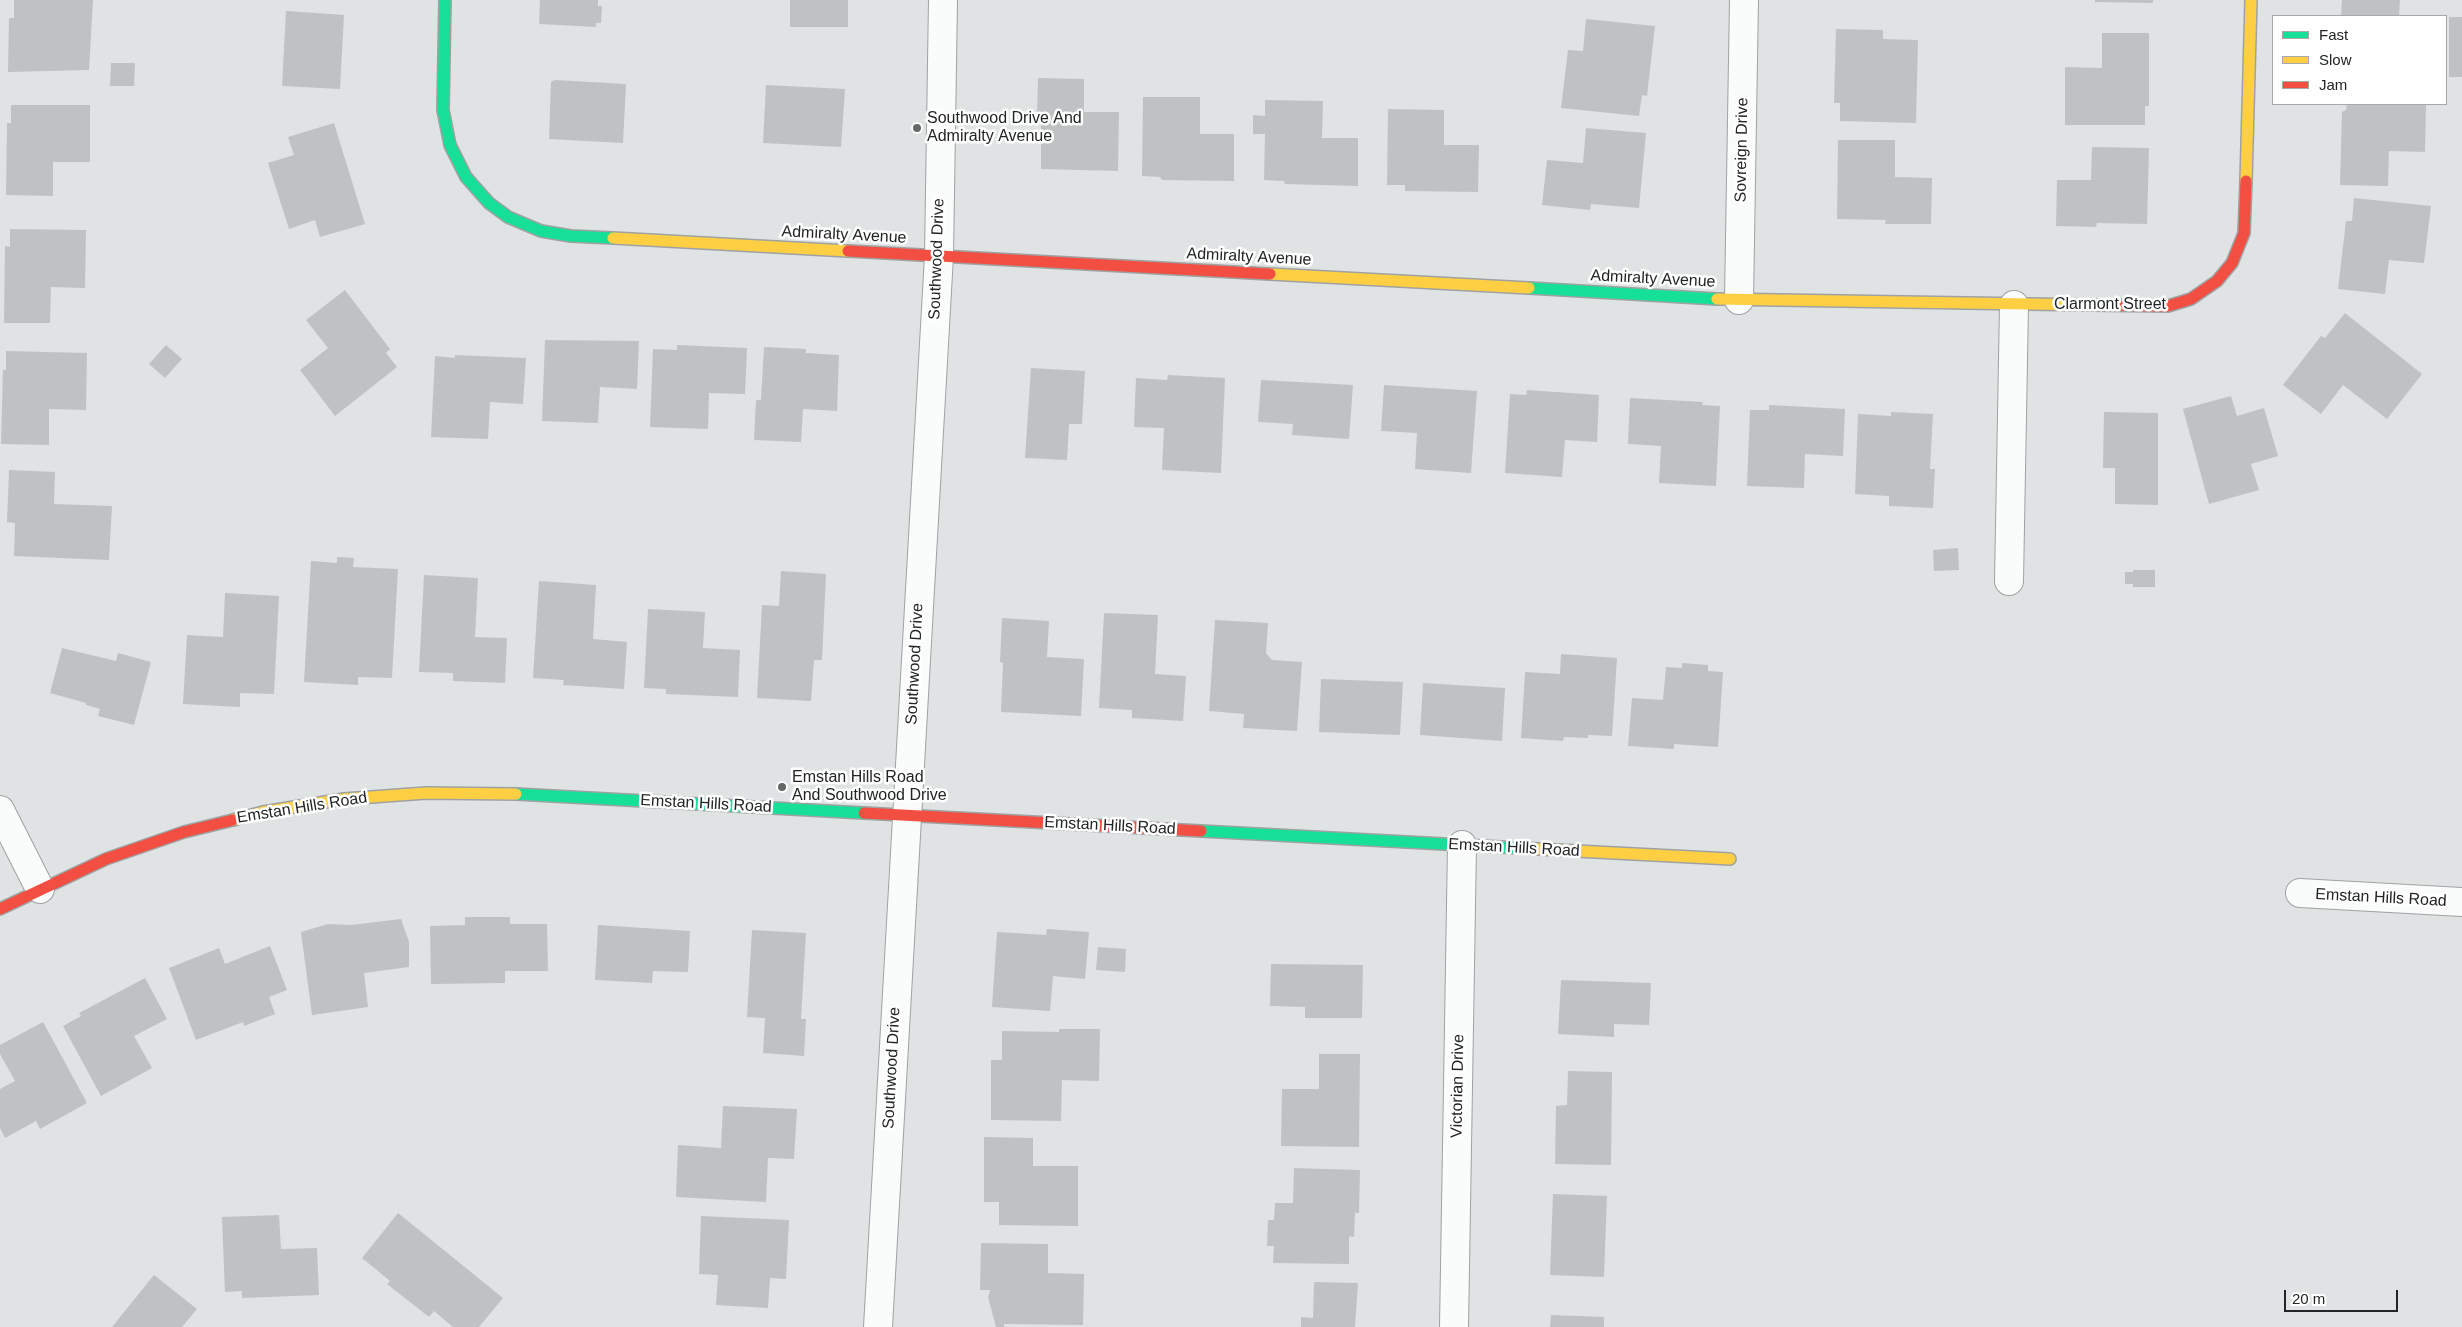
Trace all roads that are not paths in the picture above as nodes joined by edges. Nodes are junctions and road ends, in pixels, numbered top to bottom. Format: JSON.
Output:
{"nodes":[{"id":1,"x":445,"y":0,"type":"edge"},
{"id":2,"x":943,"y":0,"type":"edge"},
{"id":3,"x":1744,"y":0,"type":"edge"},
{"id":4,"x":2251,"y":0,"type":"edge"},
{"id":5,"x":938,"y":256,"type":"junction"},
{"id":6,"x":1739,"y":300,"type":"junction"},
{"id":7,"x":2014,"y":305,"type":"junction"},
{"id":8,"x":2009,"y":582,"type":"dead end"},
{"id":9,"x":0,"y":810,"type":"edge"},
{"id":10,"x":906,"y":815,"type":"junction"},
{"id":11,"x":1462,"y":845,"type":"junction"},
{"id":12,"x":1730,"y":859,"type":"dead end"},
{"id":13,"x":40,"y":889,"type":"junction"},
{"id":14,"x":2300,"y":894,"type":"dead end"},
{"id":15,"x":2462,"y":902,"type":"edge"},
{"id":16,"x":0,"y":909,"type":"edge"},
{"id":17,"x":878,"y":1327,"type":"edge"},
{"id":18,"x":1454,"y":1327,"type":"edge"}],
"edges":[{"from":1,"to":5,"type":"street","name":"Admiralty Avenue"},
{"from":2,"to":5,"type":"street","name":"Southwood Drive"},
{"from":3,"to":6,"type":"street","name":"Sovreign Drive"},
{"from":4,"to":7,"type":"street","name":"Clarmont Street"},
{"from":5,"to":6,"type":"street","name":"Admiralty Avenue"},
{"from":5,"to":10,"type":"street","name":"Southwood Drive"},
{"from":6,"to":7,"type":"street","name":"Admiralty Avenue"},
{"from":7,"to":8,"type":"street"},
{"from":9,"to":13,"type":"street"},
{"from":10,"to":11,"type":"street","name":"Emstan Hills Road"},
{"from":10,"to":13,"type":"street","name":"Emstan Hills Road"},
{"from":10,"to":17,"type":"street","name":"Southwood Drive"},
{"from":11,"to":12,"type":"street","name":"Emstan Hills Road"},
{"from":11,"to":18,"type":"street","name":"Victorian Drive"},
{"from":13,"to":16,"type":"street","name":"Emstan Hills Road"},
{"from":14,"to":15,"type":"street","name":"Emstan Hills Road"}]}
